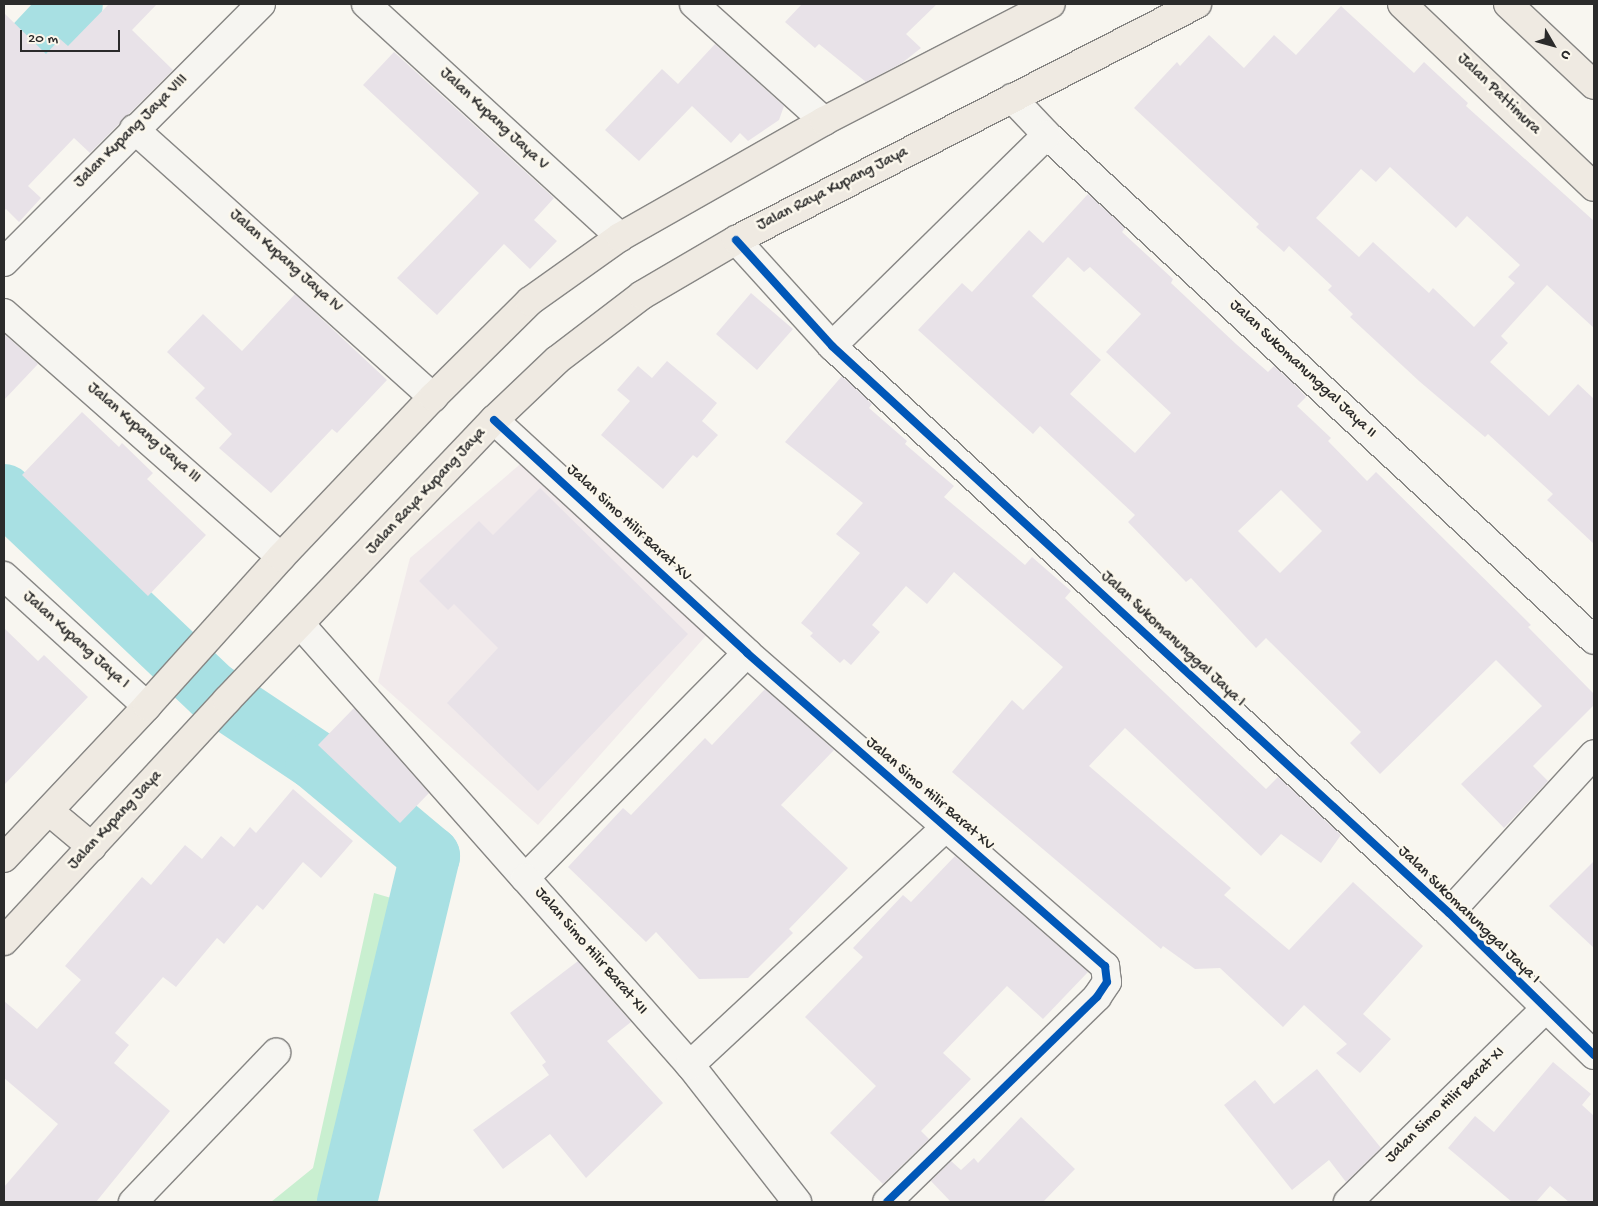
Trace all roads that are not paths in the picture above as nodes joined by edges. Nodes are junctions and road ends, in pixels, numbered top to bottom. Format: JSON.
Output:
{"nodes":[{"id":1,"x":261,"y":4,"type":"edge"},
{"id":2,"x":366,"y":4,"type":"edge"},
{"id":3,"x":694,"y":4,"type":"edge"},
{"id":4,"x":1197,"y":4,"type":"edge"},
{"id":5,"x":1402,"y":4,"type":"edge"},
{"id":6,"x":1508,"y":4,"type":"edge"},
{"id":7,"x":1033,"y":8,"type":"edge"},
{"id":8,"x":1594,"y":85,"type":"edge"},
{"id":9,"x":1012,"y":98,"type":"junction"},
{"id":10,"x":824,"y":121,"type":"junction"},
{"id":11,"x":134,"y":129,"type":"junction"},
{"id":12,"x":1047,"y":135,"type":"junction"},
{"id":13,"x":1594,"y":187,"type":"edge"},
{"id":14,"x":620,"y":237,"type":"junction"},
{"id":15,"x":736,"y":240,"type":"junction"},
{"id":16,"x":4,"y":262,"type":"edge"},
{"id":17,"x":4,"y":313,"type":"edge"},
{"id":18,"x":832,"y":346,"type":"junction"},
{"id":19,"x":433,"y":397,"type":"junction"},
{"id":20,"x":494,"y":420,"type":"junction"},
{"id":21,"x":282,"y":557,"type":"junction"},
{"id":22,"x":4,"y":576,"type":"edge"},
{"id":23,"x":301,"y":625,"type":"junction"},
{"id":24,"x":1594,"y":640,"type":"edge"},
{"id":25,"x":747,"y":652,"type":"junction"},
{"id":26,"x":153,"y":699,"type":"junction"},
{"id":27,"x":227,"y":700,"type":"joint"},
{"id":28,"x":1594,"y":754,"type":"edge"},
{"id":29,"x":49,"y":811,"type":"junction"},
{"id":30,"x":945,"y":828,"type":"junction"},
{"id":31,"x":92,"y":847,"type":"junction"},
{"id":32,"x":4,"y":858,"type":"edge"},
{"id":33,"x":525,"y":878,"type":"junction"},
{"id":34,"x":1448,"y":913,"type":"junction"},
{"id":35,"x":4,"y":941,"type":"edge"},
{"id":36,"x":1544,"y":1010,"type":"junction"},
{"id":37,"x":276,"y":1053,"type":"dead end"},
{"id":38,"x":1594,"y":1056,"type":"edge"},
{"id":39,"x":690,"y":1064,"type":"junction"},
{"id":40,"x":133,"y":1202,"type":"edge"},
{"id":41,"x":797,"y":1202,"type":"edge"},
{"id":42,"x":887,"y":1202,"type":"edge"},
{"id":43,"x":1348,"y":1202,"type":"edge"}],
"edges":[{"from":1,"to":11,"type":"street","name":"Jalan Kupang Jaya VIII"},
{"from":2,"to":14,"type":"street","name":"Jalan Kupang Jaya V"},
{"from":3,"to":10,"type":"street"},
{"from":4,"to":9,"type":"main road","name":"Jalan Raya Kupang Jaya"},
{"from":5,"to":13,"type":"main road","name":"Jalan Pattimura"},
{"from":6,"to":8,"type":"main road"},
{"from":7,"to":10,"type":"main road"},
{"from":9,"to":12,"type":"street","name":"Jalan Sukomanunggal Jaya II"},
{"from":9,"to":15,"type":"main road","name":"Jalan Raya Kupang Jaya"},
{"from":10,"to":14,"type":"main road"},
{"from":11,"to":16,"type":"street","name":"Jalan Kupang Jaya VIII"},
{"from":11,"to":19,"type":"street","name":"Jalan Kupang Jaya IV"},
{"from":12,"to":18,"type":"street"},
{"from":12,"to":24,"type":"street","name":"Jalan Sukomanunggal Jaya II"},
{"from":14,"to":19,"type":"main road"},
{"from":15,"to":18,"type":"street","name":"Jalan Sukomanunggal Jaya I"},
{"from":15,"to":20,"type":"main road","name":"Jalan Raya Kupang Jaya"},
{"from":17,"to":21,"type":"street","name":"Jalan Kupang Jaya III"},
{"from":18,"to":34,"type":"street","name":"Jalan Sukomanunggal Jaya I"},
{"from":19,"to":21,"type":"main road"},
{"from":20,"to":23,"type":"main road","name":"Jalan Raya Kupang Jaya"},
{"from":20,"to":25,"type":"street","name":"Jalan Simo Hilir Barat XV"},
{"from":21,"to":26,"type":"main road"},
{"from":22,"to":26,"type":"street","name":"Jalan Kupang Jaya I"},
{"from":23,"to":27,"type":"main road","name":"Jalan Raya Kupang Jaya"},
{"from":23,"to":33,"type":"street"},
{"from":25,"to":30,"type":"street","name":"Jalan Simo Hilir Barat XV"},
{"from":25,"to":33,"type":"street","name":"Jalan Simo Hilir Barat XII"},
{"from":26,"to":29,"type":"main road"},
{"from":27,"to":31,"type":"main road","name":"Jalan Kupang Jaya"},
{"from":28,"to":34,"type":"street"},
{"from":29,"to":31,"type":"main road"},
{"from":29,"to":32,"type":"main road"},
{"from":30,"to":39,"type":"street"},
{"from":30,"to":42,"type":"street","name":"Jalan Simo Hilir Barat XV"},
{"from":31,"to":35,"type":"main road","name":"Jalan Kupang Jaya"},
{"from":33,"to":39,"type":"street","name":"Jalan Simo Hilir Barat XII"},
{"from":34,"to":36,"type":"street","name":"Jalan Sukomanunggal Jaya I"},
{"from":36,"to":38,"type":"street","name":"Jalan Sukomanunggal Jaya I"},
{"from":36,"to":43,"type":"street","name":"Jalan Simo Hilir Barat XI"},
{"from":37,"to":40,"type":"street"},
{"from":39,"to":41,"type":"street","name":"Jalan Simo Hilir Barat XII"}]}
